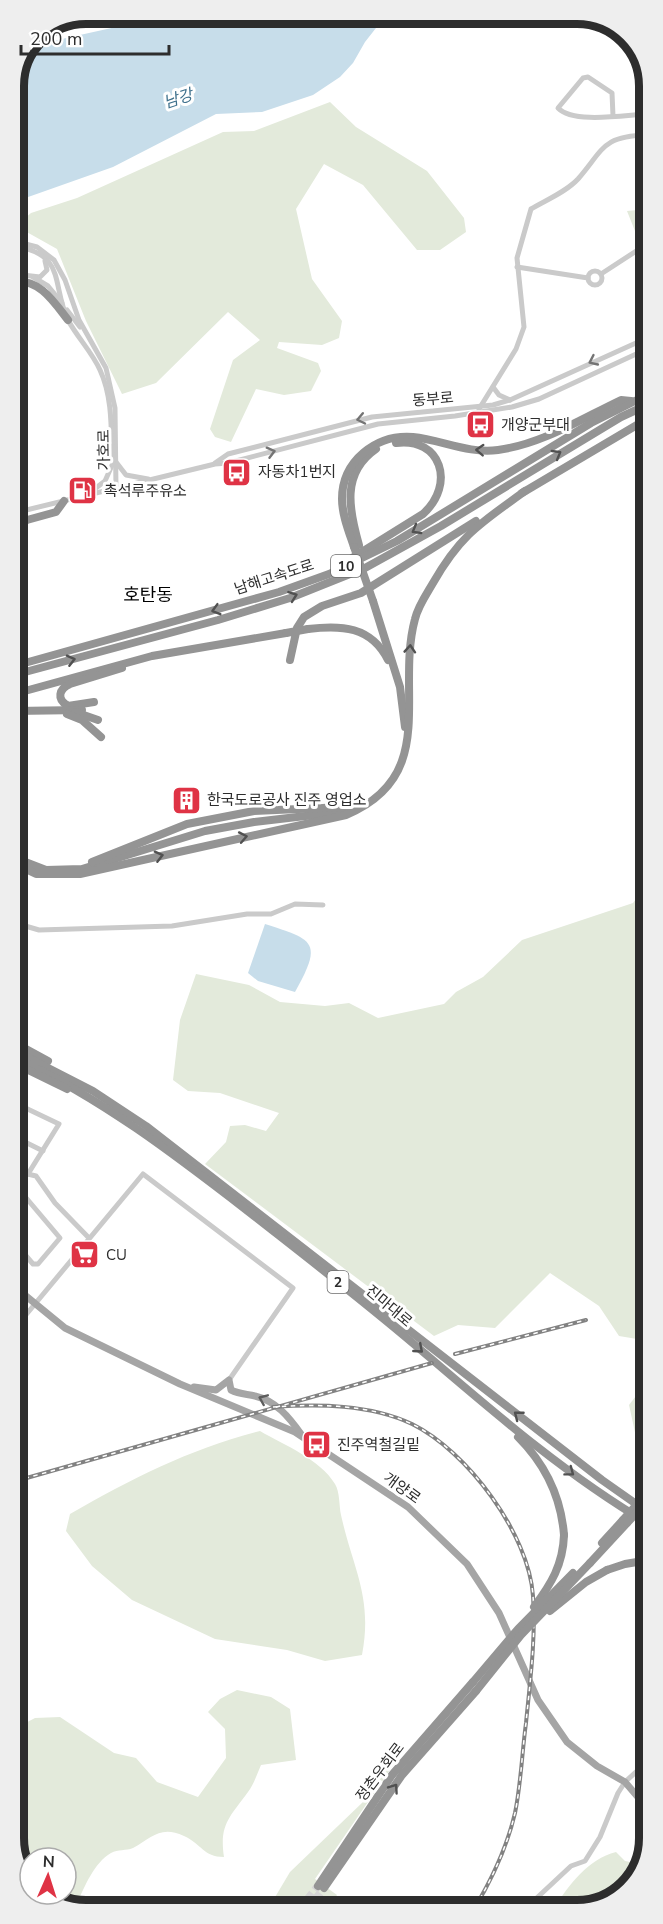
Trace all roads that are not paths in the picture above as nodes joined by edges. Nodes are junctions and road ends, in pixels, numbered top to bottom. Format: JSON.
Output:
{"nodes":[{"id":1,"x":639,"y":114,"type":"edge"},
{"id":2,"x":613,"y":116,"type":"junction"},
{"id":3,"x":639,"y":136,"type":"edge"},
{"id":4,"x":24,"y":245,"type":"edge"},
{"id":5,"x":24,"y":247,"type":"edge"},
{"id":6,"x":639,"y":249,"type":"edge"},
{"id":7,"x":35,"y":252,"type":"junction"},
{"id":8,"x":517,"y":267,"type":"junction"},
{"id":9,"x":601,"y":274,"type":"junction"},
{"id":10,"x":24,"y":276,"type":"edge"},
{"id":11,"x":33,"y":277,"type":"junction"},
{"id":12,"x":588,"y":278,"type":"junction"},
{"id":13,"x":24,"y":283,"type":"edge"},
{"id":14,"x":64,"y":306,"type":"junction"},
{"id":15,"x":68,"y":320,"type":"junction"},
{"id":16,"x":92,"y":342,"type":"junction"},
{"id":17,"x":639,"y":342,"type":"edge"},
{"id":18,"x":639,"y":353,"type":"edge"},
{"id":19,"x":494,"y":387,"type":"junction"},
{"id":20,"x":639,"y":398,"type":"edge"},
{"id":21,"x":510,"y":400,"type":"junction"},
{"id":22,"x":633,"y":401,"type":"junction"},
{"id":23,"x":480,"y":407,"type":"junction"},
{"id":24,"x":639,"y":409,"type":"edge"},
{"id":25,"x":476,"y":413,"type":"junction"},
{"id":26,"x":639,"y":424,"type":"edge"},
{"id":27,"x":114,"y":462,"type":"junction"},
{"id":28,"x":214,"y":464,"type":"junction"},
{"id":29,"x":155,"y":479,"type":"junction"},
{"id":30,"x":116,"y":489,"type":"junction"},
{"id":31,"x":525,"y":491,"type":"junction"},
{"id":32,"x":85,"y":496,"type":"junction"},
{"id":33,"x":64,"y":501,"type":"junction"},
{"id":34,"x":24,"y":511,"type":"edge"},
{"id":35,"x":24,"y":522,"type":"edge"},
{"id":36,"x":357,"y":546,"type":"junction"},
{"id":37,"x":329,"y":574,"type":"junction"},
{"id":38,"x":375,"y":600,"type":"junction"},
{"id":39,"x":135,"y":660,"type":"junction"},
{"id":40,"x":290,"y":660,"type":"dead end"},
{"id":41,"x":24,"y":663,"type":"edge"},
{"id":42,"x":24,"y":672,"type":"edge"},
{"id":43,"x":24,"y":691,"type":"edge"},
{"id":44,"x":404,"y":700,"type":"junction"},
{"id":45,"x":24,"y":711,"type":"edge"},
{"id":46,"x":60,"y":711,"type":"junction"},
{"id":47,"x":73,"y":712,"type":"junction"},
{"id":48,"x":98,"y":720,"type":"dead end"},
{"id":49,"x":409,"y":728,"type":"junction"},
{"id":50,"x":98,"y":733,"type":"dead end"},
{"id":51,"x":24,"y":861,"type":"edge"},
{"id":52,"x":24,"y":868,"type":"edge"},
{"id":53,"x":323,"y":905,"type":"dead end"},
{"id":54,"x":24,"y":926,"type":"edge"},
{"id":55,"x":24,"y":1048,"type":"edge"},
{"id":56,"x":24,"y":1055,"type":"edge"},
{"id":57,"x":24,"y":1063,"type":"edge"},
{"id":58,"x":24,"y":1068,"type":"edge"},
{"id":59,"x":70,"y":1078,"type":"junction"},
{"id":60,"x":90,"y":1097,"type":"junction"},
{"id":61,"x":24,"y":1107,"type":"edge"},
{"id":62,"x":24,"y":1142,"type":"edge"},
{"id":63,"x":43,"y":1151,"type":"junction"},
{"id":64,"x":24,"y":1173,"type":"edge"},
{"id":65,"x":28,"y":1174,"type":"junction"},
{"id":66,"x":24,"y":1195,"type":"edge"},
{"id":67,"x":88,"y":1237,"type":"junction"},
{"id":68,"x":24,"y":1254,"type":"edge"},
{"id":69,"x":24,"y":1295,"type":"edge"},
{"id":70,"x":35,"y":1304,"type":"junction"},
{"id":71,"x":24,"y":1317,"type":"edge"},
{"id":72,"x":229,"y":1380,"type":"junction"},
{"id":73,"x":180,"y":1384,"type":"junction"},
{"id":74,"x":216,"y":1390,"type":"junction"},
{"id":75,"x":238,"y":1393,"type":"junction"},
{"id":76,"x":498,"y":1416,"type":"junction"},
{"id":77,"x":304,"y":1439,"type":"junction"},
{"id":78,"x":639,"y":1506,"type":"edge"},
{"id":79,"x":639,"y":1507,"type":"edge"},
{"id":80,"x":639,"y":1518,"type":"edge"},
{"id":81,"x":639,"y":1562,"type":"edge"},
{"id":82,"x":520,"y":1632,"type":"junction"},
{"id":83,"x":639,"y":1769,"type":"edge"},
{"id":84,"x":625,"y":1782,"type":"junction"},
{"id":85,"x":639,"y":1798,"type":"edge"},
{"id":86,"x":535,"y":1900,"type":"edge"}],
"edges":[{"from":1,"to":2,"type":"street"},
{"from":2,"to":2,"type":"street"},
{"from":3,"to":8,"type":"street"},
{"from":4,"to":16,"type":"street","name":"가호로"},
{"from":5,"to":7,"type":"street","name":"가호로"},
{"from":6,"to":9,"type":"street"},
{"from":7,"to":11,"type":"street"},
{"from":7,"to":14,"type":"street","name":"가호로"},
{"from":8,"to":12,"type":"street"},
{"from":8,"to":19,"type":"street"},
{"from":9,"to":12,"type":"street"},
{"from":9,"to":12,"type":"street"},
{"from":10,"to":11,"type":"street"},
{"from":11,"to":14,"type":"street"},
{"from":13,"to":15,"type":"highway"},
{"from":14,"to":15,"type":"street","name":"가호로"},
{"from":14,"to":16,"type":"street"},
{"from":15,"to":27,"type":"street","name":"가호로"},
{"from":16,"to":27,"type":"street","name":"가호로"},
{"from":17,"to":21,"type":"street","name":"동부로","one_way":true},
{"from":18,"to":25,"type":"street","name":"동부로"},
{"from":19,"to":21,"type":"street"},
{"from":19,"to":23,"type":"street"},
{"from":20,"to":22,"type":"highway","name":"남해고속도로","number":"10"},
{"from":21,"to":23,"type":"street","name":"동부로"},
{"from":22,"to":36,"type":"highway","one_way":true},
{"from":22,"to":37,"type":"highway","name":"남해고속도로","number":"10","one_way":true},
{"from":23,"to":25,"type":"street"},
{"from":23,"to":28,"type":"street","name":"동부로","one_way":true},
{"from":42,"to":24,"type":"highway","name":"남해고속도로","number":"10","one_way":true},
{"from":28,"to":25,"type":"street","name":"동부로","one_way":true},
{"from":26,"to":31,"type":"highway"},
{"from":27,"to":29,"type":"street"},
{"from":27,"to":30,"type":"street","name":"가호로"},
{"from":27,"to":32,"type":"street"},
{"from":28,"to":29,"type":"street","name":"동부로"},
{"from":29,"to":30,"type":"street","name":"동부로"},
{"from":30,"to":32,"type":"street","name":"동부로"},
{"from":31,"to":40,"type":"highway"},
{"from":49,"to":31,"type":"highway","one_way":true},
{"from":32,"to":33,"type":"street","name":"동부로"},
{"from":33,"to":34,"type":"street","name":"동부로"},
{"from":33,"to":35,"type":"highway"},
{"from":36,"to":37,"type":"highway"},
{"from":36,"to":38,"type":"highway","bridge":true},
{"from":37,"to":41,"type":"highway","name":"남해고속도로","number":"10","one_way":true},
{"from":38,"to":44,"type":"highway"},
{"from":38,"to":49,"type":"highway"},
{"from":39,"to":43,"type":"highway"},
{"from":39,"to":44,"type":"highway","bridge":true},
{"from":39,"to":47,"type":"highway"},
{"from":44,"to":51,"type":"highway"},
{"from":45,"to":46,"type":"highway"},
{"from":46,"to":47,"type":"highway"},
{"from":46,"to":50,"type":"highway"},
{"from":47,"to":48,"type":"highway"},
{"from":52,"to":49,"type":"highway","one_way":true},
{"from":53,"to":54,"type":"street"},
{"from":55,"to":59,"type":"highway"},
{"from":56,"to":59,"type":"highway","name":"진마대로","number":"2"},
{"from":57,"to":60,"type":"highway","name":"진마대로","number":"2"},
{"from":58,"to":60,"type":"highway"},
{"from":78,"to":59,"type":"highway","name":"진마대로","number":"2","one_way":true},
{"from":60,"to":76,"type":"highway","name":"진마대로","number":"2","one_way":true},
{"from":61,"to":63,"type":"street"},
{"from":62,"to":63,"type":"street"},
{"from":63,"to":65,"type":"street"},
{"from":64,"to":65,"type":"street"},
{"from":65,"to":67,"type":"street"},
{"from":66,"to":68,"type":"street"},
{"from":67,"to":70,"type":"street"},
{"from":67,"to":72,"type":"street"},
{"from":69,"to":70,"type":"main road","name":"개양로"},
{"from":70,"to":71,"type":"street"},
{"from":70,"to":73,"type":"main road","name":"개양로"},
{"from":72,"to":74,"type":"main road"},
{"from":72,"to":75,"type":"main road"},
{"from":73,"to":74,"type":"main road"},
{"from":73,"to":77,"type":"main road","name":"개양로"},
{"from":74,"to":75,"type":"main road"},
{"from":77,"to":75,"type":"main road","one_way":true},
{"from":76,"to":80,"type":"highway","name":"진마대로","number":"2","one_way":true},
{"from":76,"to":82,"type":"highway","bridge":true},
{"from":77,"to":84,"type":"main road","name":"개양로"},
{"from":79,"to":82,"type":"highway","bridge":true},
{"from":81,"to":82,"type":"highway","bridge":true},
{"from":82,"to":82,"type":"highway","name":"정촌우회로","one_way":true,"bridge":true},
{"from":83,"to":84,"type":"street"},
{"from":84,"to":85,"type":"main road","name":"개양로"},
{"from":84,"to":86,"type":"street"}]}
